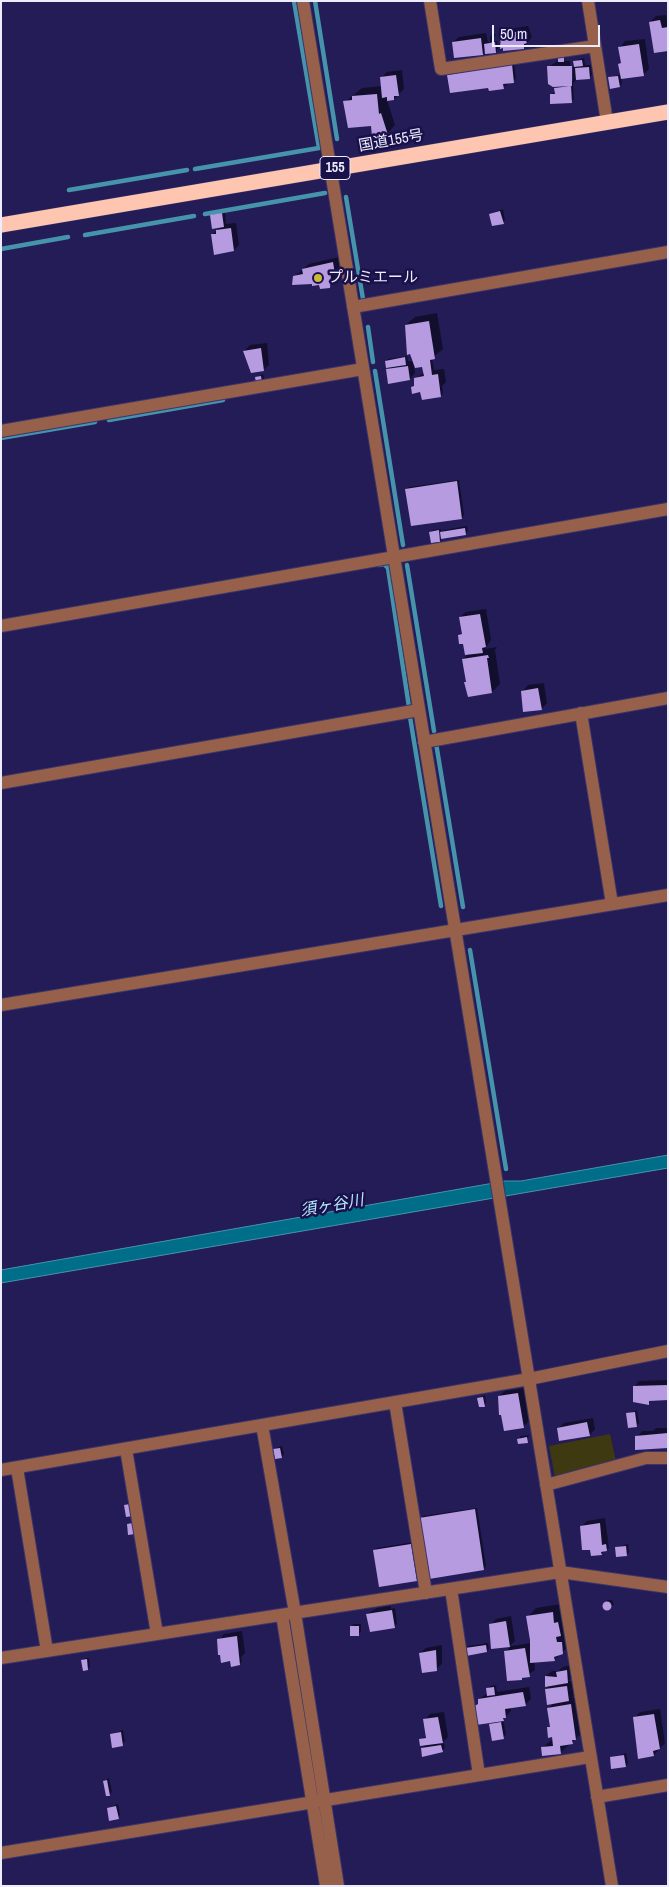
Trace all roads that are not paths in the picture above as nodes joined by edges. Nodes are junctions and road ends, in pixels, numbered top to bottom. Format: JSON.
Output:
{"nodes":[{"id":1,"x":303,"y":1,"type":"edge"},
{"id":2,"x":430,"y":1,"type":"edge"},
{"id":3,"x":588,"y":1,"type":"edge"},
{"id":4,"x":595,"y":46,"type":"junction"},
{"id":5,"x":668,"y":112,"type":"edge"},
{"id":6,"x":607,"y":122,"type":"junction"},
{"id":7,"x":330,"y":169,"type":"junction"},
{"id":8,"x":1,"y":225,"type":"edge"},
{"id":9,"x":668,"y":252,"type":"edge"},
{"id":10,"x":353,"y":307,"type":"junction"},
{"id":11,"x":363,"y":369,"type":"junction"},
{"id":12,"x":1,"y":431,"type":"edge"},
{"id":13,"x":668,"y":509,"type":"edge"},
{"id":14,"x":394,"y":557,"type":"junction"},
{"id":15,"x":1,"y":626,"type":"edge"},
{"id":16,"x":668,"y":698,"type":"edge"},
{"id":17,"x":419,"y":710,"type":"junction"},
{"id":18,"x":581,"y":713,"type":"junction"},
{"id":19,"x":424,"y":742,"type":"junction"},
{"id":20,"x":1,"y":783,"type":"edge"},
{"id":21,"x":668,"y":895,"type":"edge"},
{"id":22,"x":612,"y":904,"type":"junction"},
{"id":23,"x":455,"y":930,"type":"junction"},
{"id":24,"x":1,"y":1006,"type":"edge"},
{"id":25,"x":668,"y":1352,"type":"edge"},
{"id":26,"x":529,"y":1379,"type":"junction"},
{"id":27,"x":395,"y":1402,"type":"junction"},
{"id":28,"x":262,"y":1425,"type":"junction"},
{"id":29,"x":126,"y":1449,"type":"junction"},
{"id":30,"x":668,"y":1458,"type":"edge"},
{"id":31,"x":17,"y":1468,"type":"junction"},
{"id":32,"x":1,"y":1470,"type":"edge"},
{"id":33,"x":546,"y":1485,"type":"junction"},
{"id":34,"x":560,"y":1572,"type":"junction"},
{"id":35,"x":668,"y":1587,"type":"edge"},
{"id":36,"x":451,"y":1589,"type":"junction"},
{"id":37,"x":426,"y":1593,"type":"junction"},
{"id":38,"x":289,"y":1614,"type":"junction"},
{"id":39,"x":157,"y":1634,"type":"junction"},
{"id":40,"x":47,"y":1651,"type":"junction"},
{"id":41,"x":1,"y":1658,"type":"edge"},
{"id":42,"x":590,"y":1757,"type":"junction"},
{"id":43,"x":479,"y":1775,"type":"junction"},
{"id":44,"x":668,"y":1785,"type":"edge"},
{"id":45,"x":597,"y":1797,"type":"junction"},
{"id":46,"x":318,"y":1801,"type":"junction"},
{"id":47,"x":1,"y":1853,"type":"edge"},
{"id":48,"x":326,"y":1886,"type":"edge"},
{"id":49,"x":338,"y":1886,"type":"edge"},
{"id":50,"x":612,"y":1886,"type":"edge"}],
"edges":[{"from":1,"to":7,"type":"street"},
{"from":2,"to":4,"type":"street"},
{"from":3,"to":4,"type":"street"},
{"from":4,"to":6,"type":"street"},
{"from":5,"to":6,"type":"highway","name":"国道155号","number":"155"},
{"from":6,"to":7,"type":"highway","name":"国道155号","number":"155"},
{"from":7,"to":8,"type":"highway","name":"国道155号","number":"155"},
{"from":7,"to":10,"type":"street"},
{"from":9,"to":10,"type":"street"},
{"from":10,"to":11,"type":"street"},
{"from":11,"to":12,"type":"street"},
{"from":11,"to":14,"type":"street"},
{"from":13,"to":14,"type":"street"},
{"from":14,"to":15,"type":"street"},
{"from":14,"to":17,"type":"street"},
{"from":16,"to":18,"type":"street"},
{"from":17,"to":19,"type":"street"},
{"from":17,"to":20,"type":"street"},
{"from":18,"to":19,"type":"street"},
{"from":18,"to":22,"type":"street"},
{"from":19,"to":23,"type":"street"},
{"from":21,"to":22,"type":"street"},
{"from":22,"to":23,"type":"street"},
{"from":23,"to":24,"type":"street"},
{"from":23,"to":26,"type":"street"},
{"from":25,"to":26,"type":"street"},
{"from":26,"to":27,"type":"street"},
{"from":26,"to":33,"type":"street"},
{"from":27,"to":28,"type":"street"},
{"from":27,"to":37,"type":"street"},
{"from":28,"to":29,"type":"street"},
{"from":28,"to":38,"type":"street"},
{"from":29,"to":31,"type":"street"},
{"from":29,"to":39,"type":"street"},
{"from":30,"to":33,"type":"street"},
{"from":31,"to":32,"type":"street"},
{"from":31,"to":40,"type":"street"},
{"from":33,"to":34,"type":"street"},
{"from":34,"to":35,"type":"street"},
{"from":34,"to":36,"type":"street"},
{"from":34,"to":42,"type":"street"},
{"from":36,"to":37,"type":"street"},
{"from":36,"to":43,"type":"street"},
{"from":37,"to":38,"type":"street"},
{"from":38,"to":39,"type":"street"},
{"from":38,"to":46,"type":"street"},
{"from":39,"to":40,"type":"street"},
{"from":40,"to":41,"type":"street"},
{"from":42,"to":43,"type":"street"},
{"from":42,"to":45,"type":"street"},
{"from":43,"to":46,"type":"street"},
{"from":44,"to":45,"type":"street"},
{"from":45,"to":50,"type":"street"},
{"from":46,"to":47,"type":"street"},
{"from":46,"to":48,"type":"street"},
{"from":46,"to":49,"type":"street"}]}
